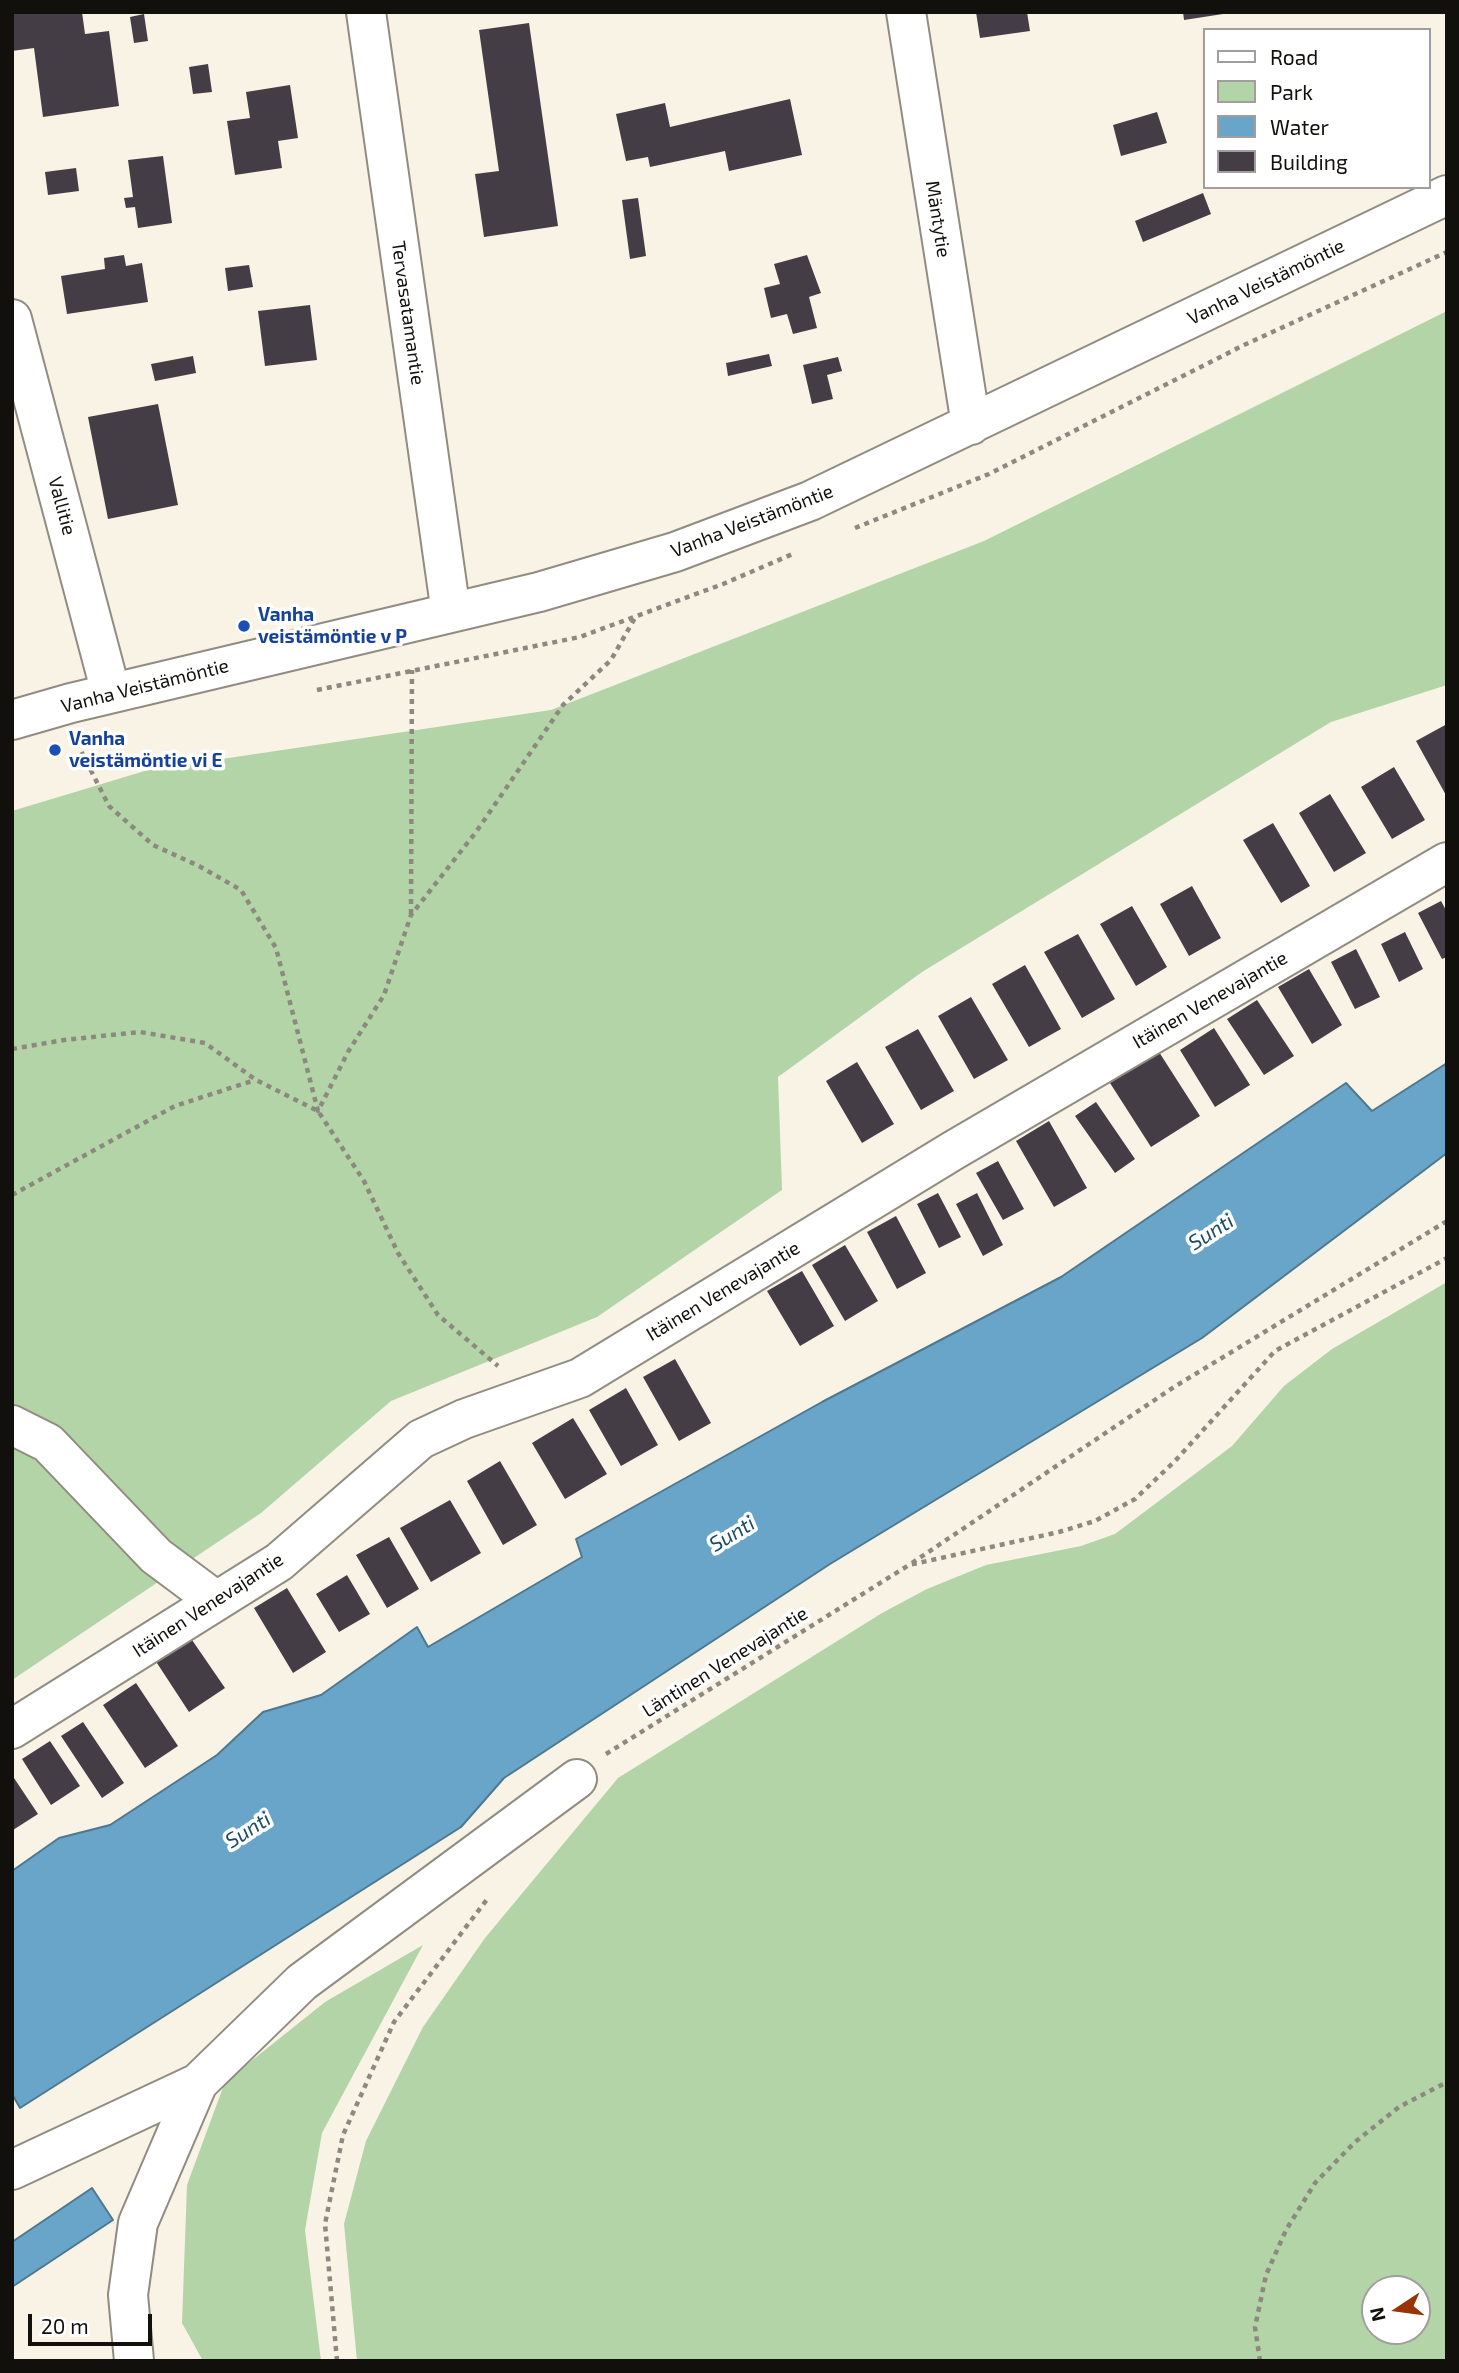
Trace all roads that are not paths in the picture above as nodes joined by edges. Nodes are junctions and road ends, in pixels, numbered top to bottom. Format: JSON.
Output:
{"nodes":[{"id":1,"x":366,"y":12,"type":"edge"},
{"id":2,"x":906,"y":12,"type":"edge"},
{"id":3,"x":1447,"y":195,"type":"edge"},
{"id":4,"x":12,"y":318,"type":"edge"},
{"id":5,"x":971,"y":425,"type":"junction"},
{"id":6,"x":451,"y":613,"type":"junction"},
{"id":7,"x":111,"y":693,"type":"junction"},
{"id":8,"x":12,"y":720,"type":"edge"},
{"id":9,"x":1447,"y":862,"type":"edge"},
{"id":10,"x":12,"y":1425,"type":"edge"},
{"id":11,"x":215,"y":1600,"type":"junction"},
{"id":12,"x":12,"y":1729,"type":"edge"},
{"id":13,"x":577,"y":1779,"type":"road end"},
{"id":14,"x":198,"y":2083,"type":"junction"},
{"id":15,"x":12,"y":2170,"type":"edge"},
{"id":16,"x":134,"y":2361,"type":"edge"}],
"edges":[{"from":1,"to":6,"type":"street","name":"Tervasatamantie"},
{"from":2,"to":5,"type":"street","name":"Mäntytie"},
{"from":3,"to":5,"type":"street","name":"Vanha Veistämöntie"},
{"from":4,"to":7,"type":"street","name":"Vallitie"},
{"from":5,"to":6,"type":"street","name":"Vanha Veistämöntie"},
{"from":6,"to":7,"type":"street","name":"Vanha Veistämöntie"},
{"from":7,"to":8,"type":"street","name":"Vanha Veistämöntie"},
{"from":9,"to":11,"type":"street","name":"Itäinen Venevajantie"},
{"from":10,"to":11,"type":"street"},
{"from":11,"to":12,"type":"street","name":"Itäinen Venevajantie"},
{"from":13,"to":14,"type":"street"},
{"from":14,"to":15,"type":"street"},
{"from":14,"to":16,"type":"street"}]}
